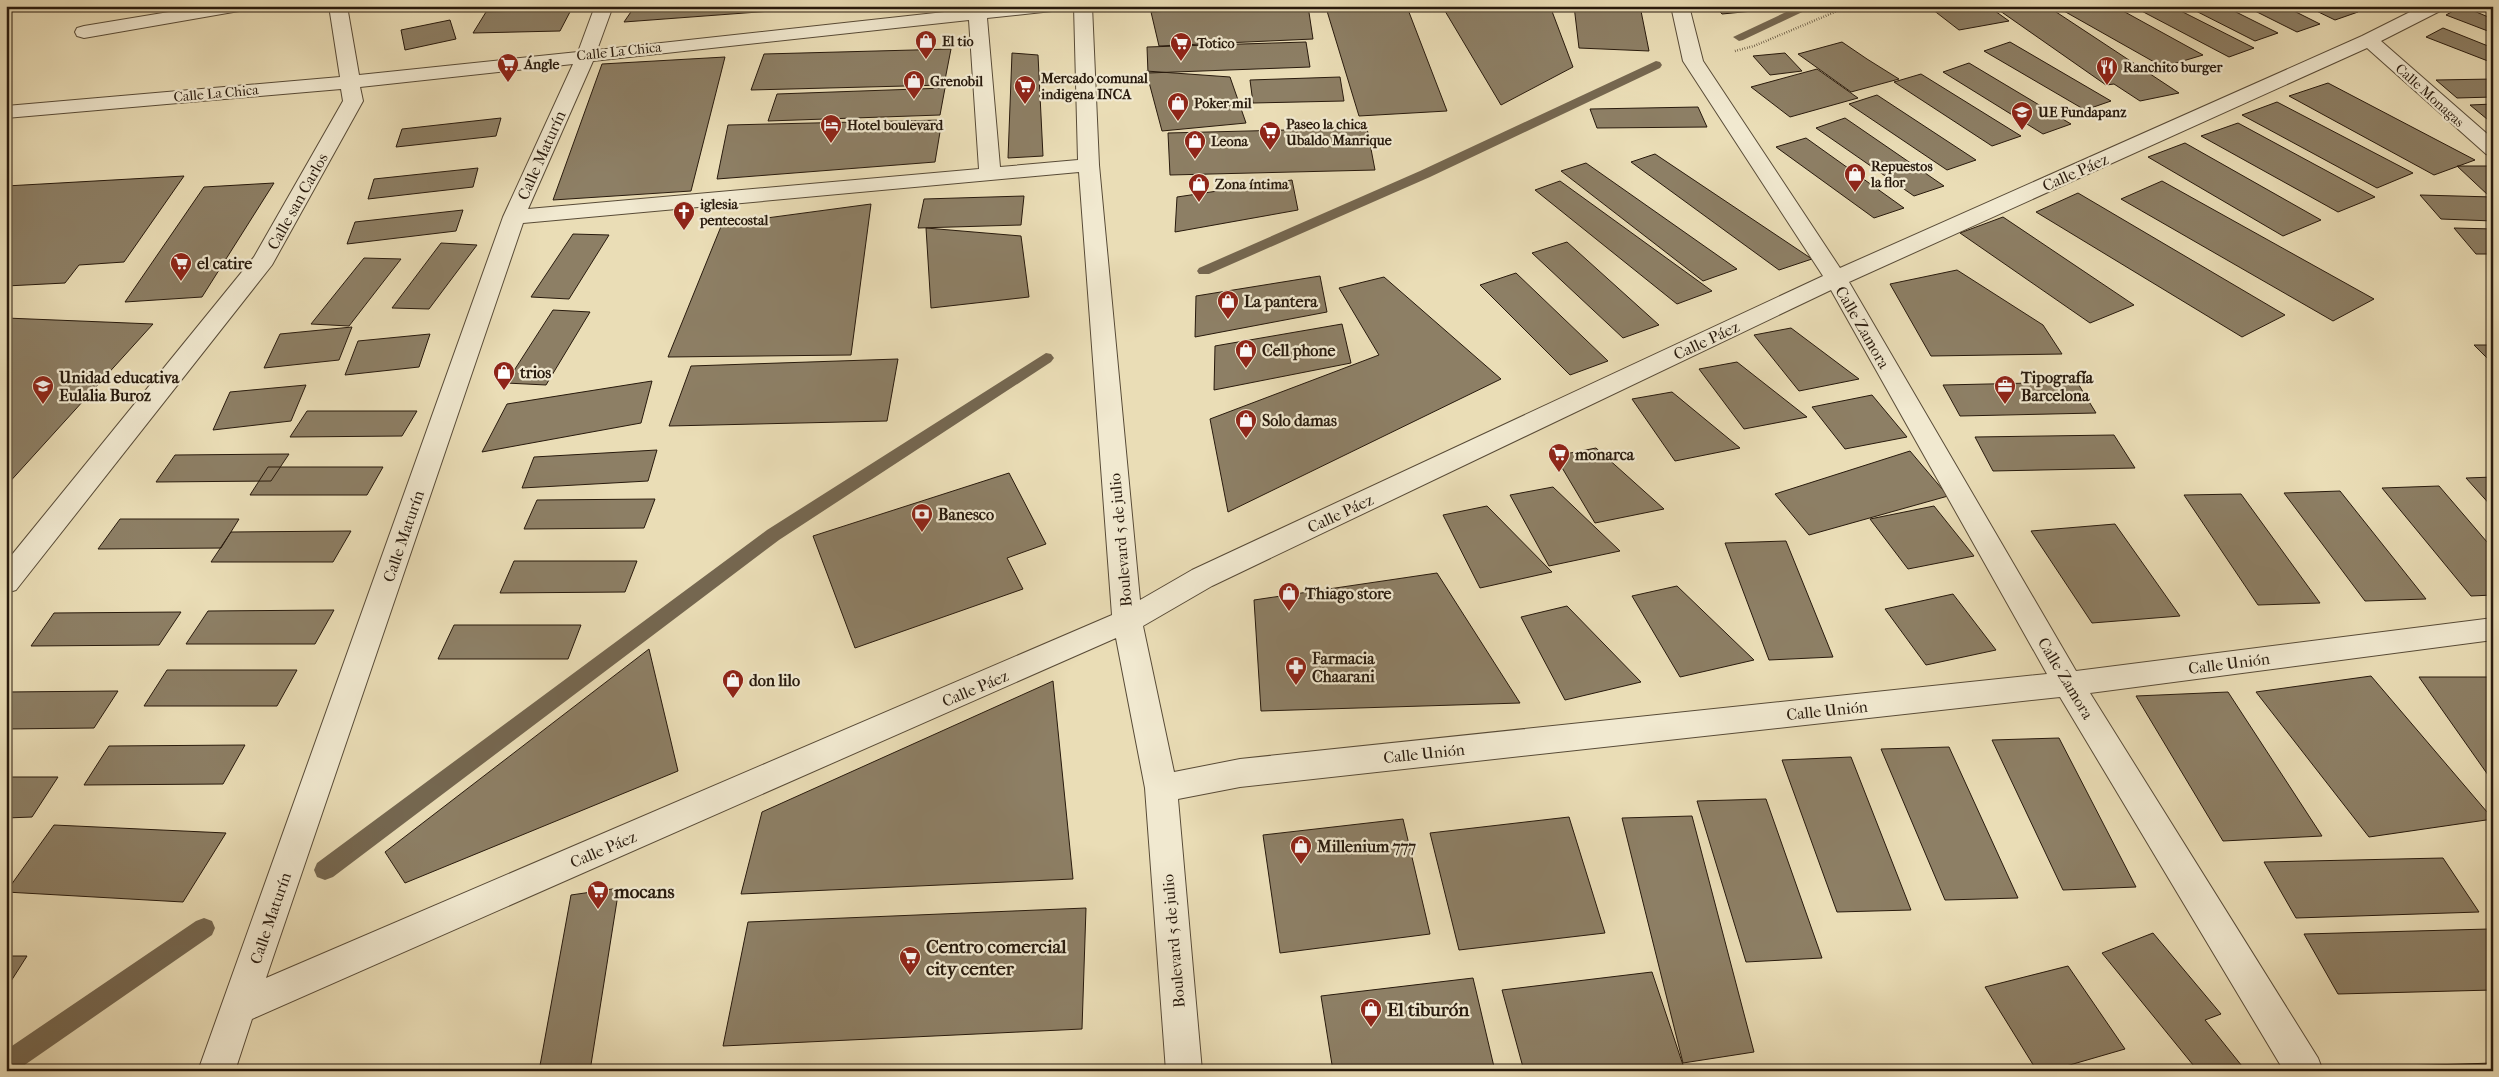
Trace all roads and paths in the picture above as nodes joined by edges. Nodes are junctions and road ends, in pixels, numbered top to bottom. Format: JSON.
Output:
{"nodes":[{"id":1,"x":239,"y":6,"type":"edge"},
{"id":2,"x":338,"y":6,"type":"edge"},
{"id":3,"x":604,"y":6,"type":"edge"},
{"id":4,"x":1052,"y":6,"type":"edge"},
{"id":5,"x":1083,"y":6,"type":"edge"},
{"id":6,"x":1680,"y":6,"type":"edge"},
{"id":7,"x":1849,"y":6,"type":"edge"},
{"id":8,"x":2436,"y":6,"type":"edge"},
{"id":9,"x":978,"y":14,"type":"junction"},
{"id":10,"x":84,"y":32,"type":"dead end"},
{"id":11,"x":2369,"y":40,"type":"junction"},
{"id":12,"x":586,"y":55,"type":"junction"},
{"id":13,"x":1693,"y":61,"type":"junction"},
{"id":14,"x":350,"y":82,"type":"junction"},
{"id":15,"x":6,"y":112,"type":"edge"},
{"id":16,"x":2493,"y":150,"type":"edge"},
{"id":17,"x":1089,"y":166,"type":"junction"},
{"id":18,"x":990,"y":174,"type":"junction"},
{"id":19,"x":514,"y":217,"type":"junction"},
{"id":20,"x":1836,"y":279,"type":"junction"},
{"id":21,"x":6,"y":582,"type":"edge"},
{"id":22,"x":1127,"y":621,"type":"junction"},
{"id":23,"x":2493,"y":629,"type":"edge"},
{"id":24,"x":2068,"y":684,"type":"junction"},
{"id":25,"x":1161,"y":788,"type":"junction"},
{"id":26,"x":239,"y":1007,"type":"junction"},
{"id":27,"x":216,"y":1071,"type":"edge"},
{"id":28,"x":1184,"y":1071,"type":"edge"},
{"id":29,"x":2305,"y":1071,"type":"edge"}],
"edges":[{"from":1,"to":10,"type":"street"},
{"from":2,"to":14,"type":"street","name":"Calle san Carlos"},
{"from":3,"to":12,"type":"street","name":"Calle Maturín"},
{"from":4,"to":9,"type":"street","name":"Calle La Chica"},
{"from":5,"to":17,"type":"street","name":"Boulevard 5 de julio"},
{"from":6,"to":13,"type":"street","name":"Calle Zamora"},
{"from":7,"to":13,"type":"path"},
{"from":8,"to":11,"type":"street","name":"Calle Páez"},
{"from":9,"to":12,"type":"street","name":"Calle La Chica"},
{"from":9,"to":18,"type":"street"},
{"from":11,"to":16,"type":"street","name":"Calle Monagas"},
{"from":11,"to":20,"type":"street","name":"Calle Páez"},
{"from":12,"to":14,"type":"street","name":"Calle La Chica"},
{"from":12,"to":19,"type":"street","name":"Calle Maturín"},
{"from":13,"to":20,"type":"street","name":"Calle Zamora"},
{"from":14,"to":15,"type":"street","name":"Calle La Chica"},
{"from":14,"to":21,"type":"street","name":"Calle san Carlos"},
{"from":17,"to":18,"type":"street"},
{"from":17,"to":22,"type":"street","name":"Boulevard 5 de julio"},
{"from":18,"to":19,"type":"street"},
{"from":19,"to":26,"type":"street","name":"Calle Maturín"},
{"from":20,"to":22,"type":"street","name":"Calle Páez"},
{"from":20,"to":24,"type":"street","name":"Calle Zamora"},
{"from":22,"to":25,"type":"street","name":"Boulevard 5 de julio"},
{"from":22,"to":26,"type":"street","name":"Calle Páez"},
{"from":23,"to":24,"type":"street","name":"Calle Unión"},
{"from":24,"to":25,"type":"street","name":"Calle Unión"},
{"from":24,"to":29,"type":"street","name":"Calle Zamora"},
{"from":25,"to":28,"type":"street","name":"Boulevard 5 de julio"},
{"from":26,"to":27,"type":"street","name":"Calle Maturín"}]}
